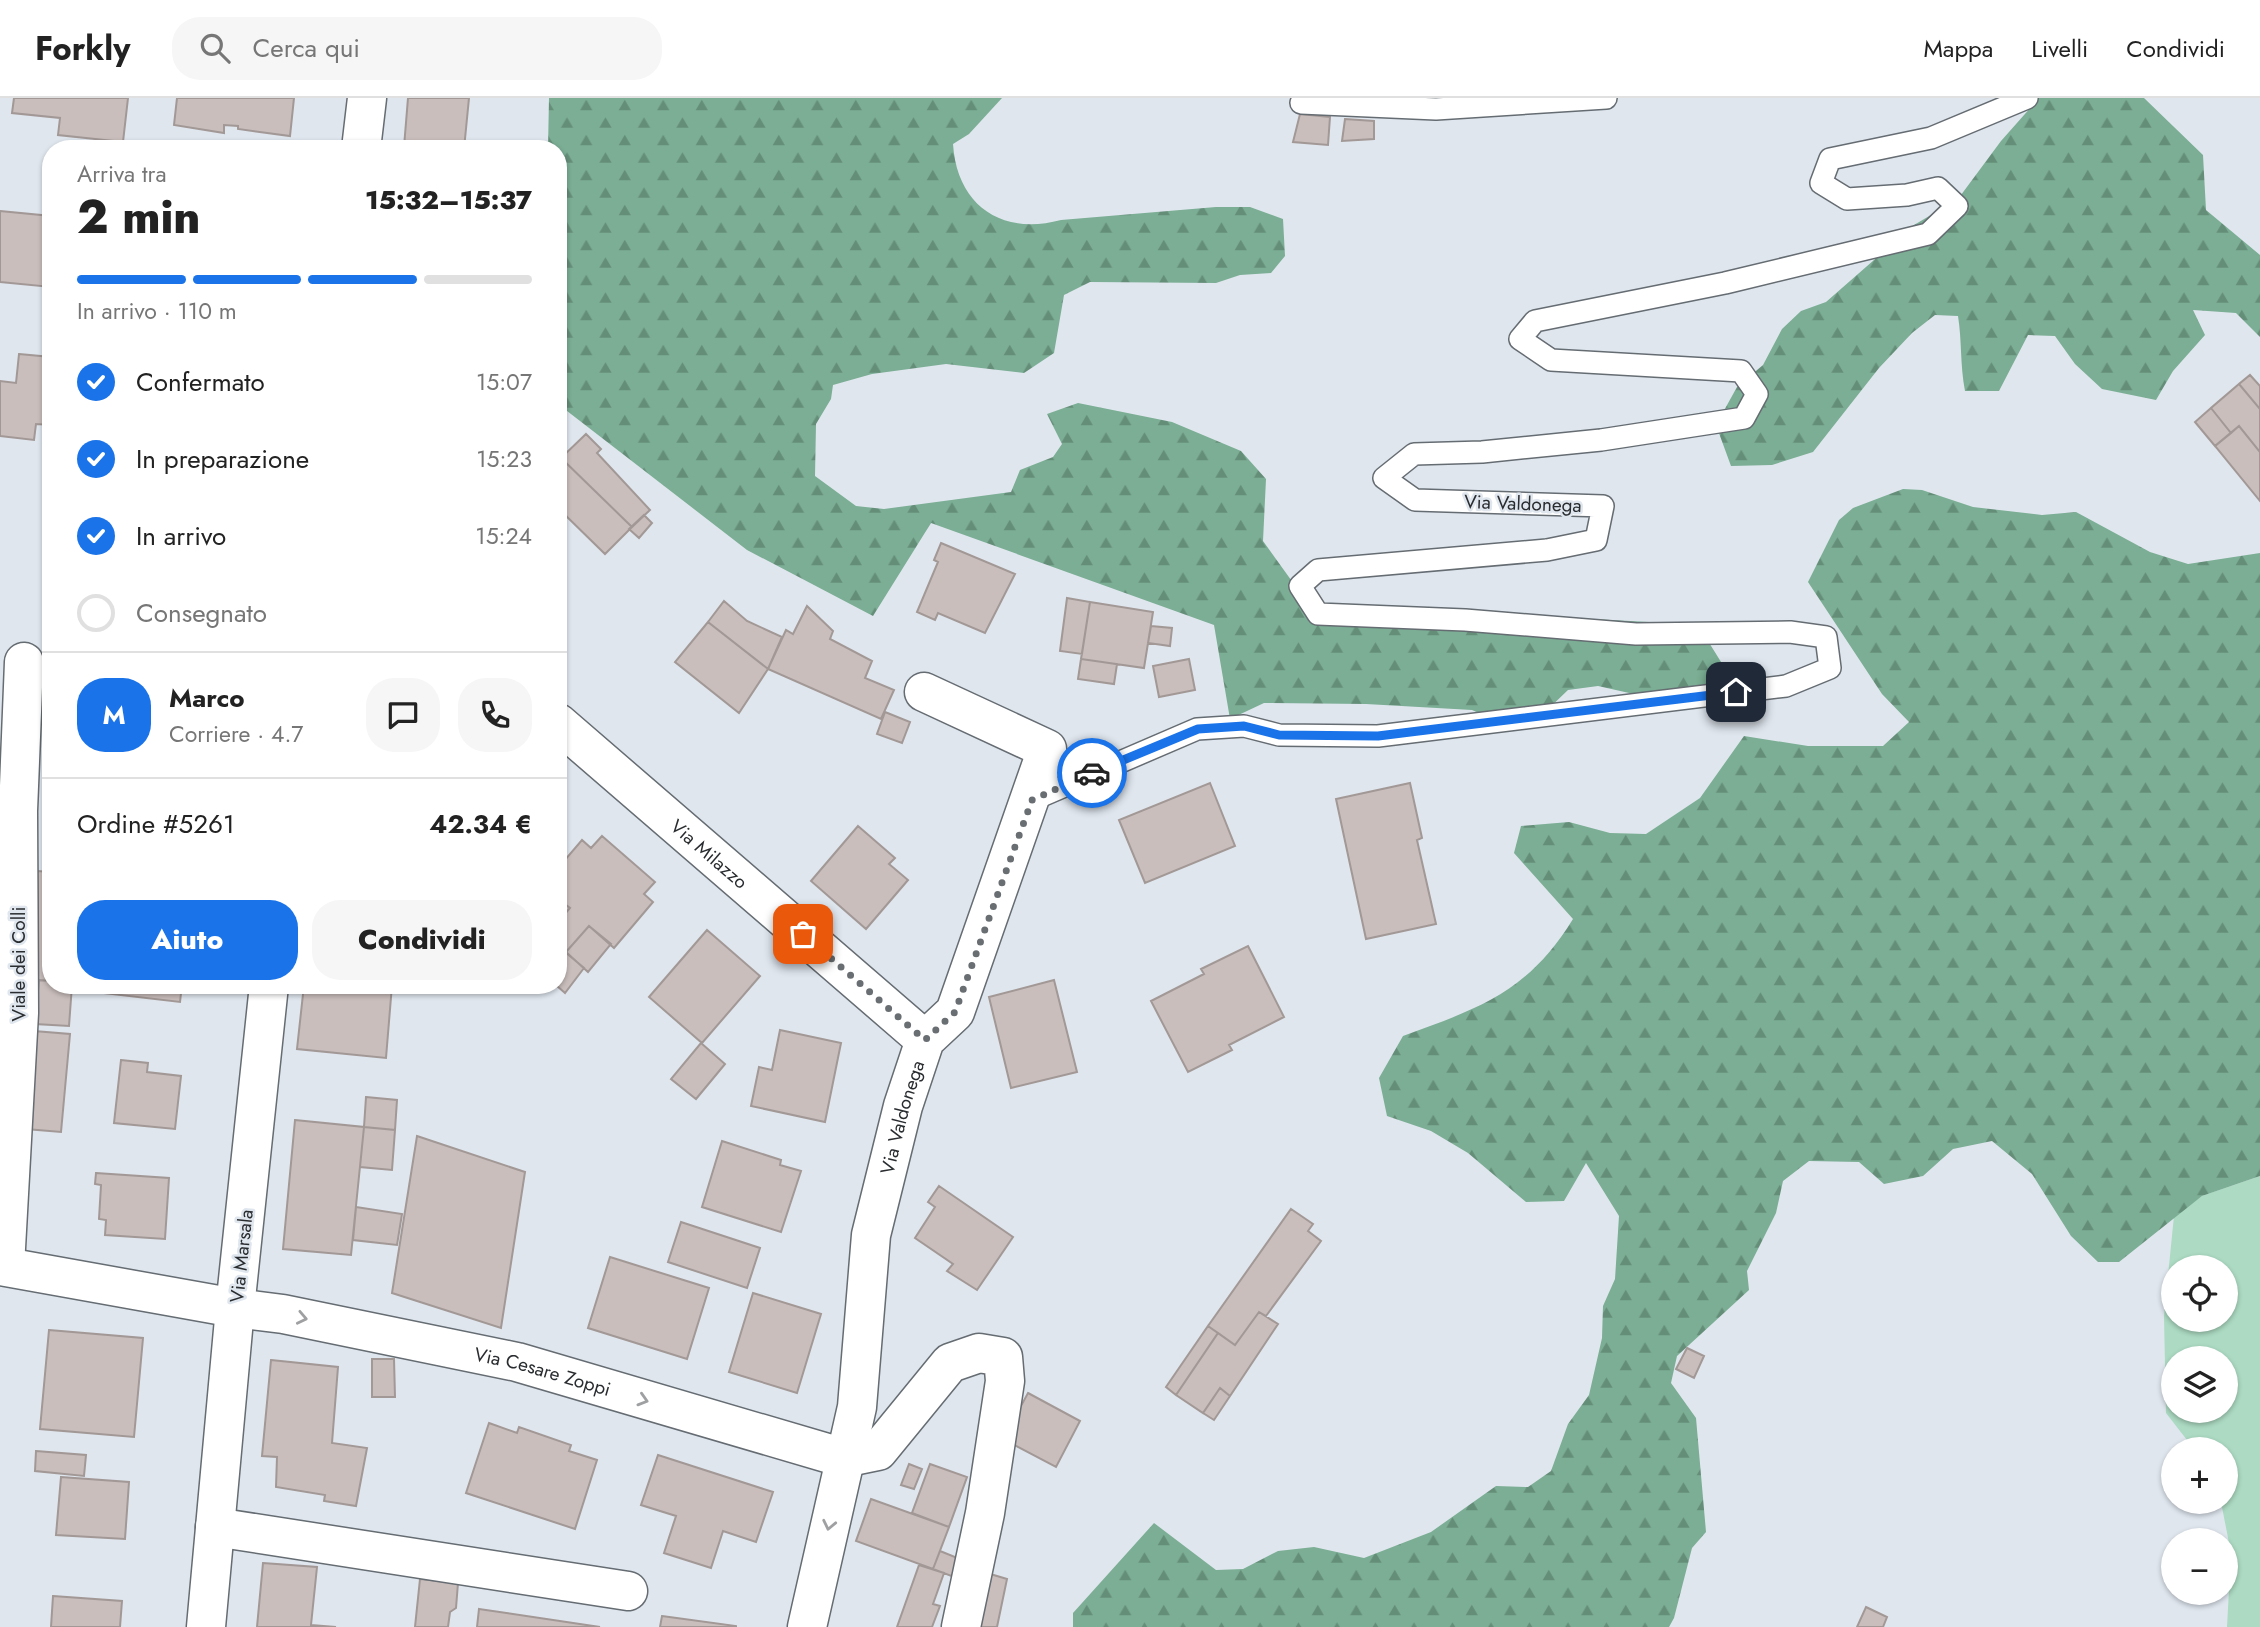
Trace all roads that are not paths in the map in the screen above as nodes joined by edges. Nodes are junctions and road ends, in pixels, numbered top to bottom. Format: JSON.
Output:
{"nodes":[{"id":1,"x":367,"y":98,"type":"edge"},
{"id":2,"x":1606,"y":98,"type":"edge"},
{"id":3,"x":2027,"y":98,"type":"edge"},
{"id":4,"x":1301,"y":103,"type":"dead end"},
{"id":5,"x":362,"y":140,"type":"edge"},
{"id":6,"x":23,"y":662,"type":"dead end"},
{"id":7,"x":924,"y":692,"type":"dead end"},
{"id":8,"x":567,"y":731,"type":"edge"},
{"id":9,"x":1032,"y":800,"type":"junction"},
{"id":10,"x":268,"y":994,"type":"edge"},
{"id":11,"x":925,"y":1040,"type":"junction"},
{"id":12,"x":2,"y":1266,"type":"edge"},
{"id":13,"x":235,"y":1308,"type":"junction"},
{"id":14,"x":844,"y":1458,"type":"junction"},
{"id":15,"x":215,"y":1527,"type":"junction"},
{"id":16,"x":628,"y":1591,"type":"dead end"},
{"id":17,"x":206,"y":1627,"type":"edge"},
{"id":18,"x":807,"y":1627,"type":"edge"},
{"id":19,"x":961,"y":1627,"type":"edge"}],
"edges":[{"from":1,"to":5,"type":"street"},
{"from":2,"to":4,"type":"lane"},
{"from":3,"to":9,"type":"lane","name":"Via Valdonega"},
{"from":6,"to":12,"type":"street","name":"Viale dei Colli"},
{"from":7,"to":9,"type":"street","name":"Via Valdonega"},
{"from":8,"to":11,"type":"street","name":"Via Milazzo"},
{"from":9,"to":11,"type":"street","name":"Via Valdonega"},
{"from":10,"to":13,"type":"street","name":"Via Marsala"},
{"from":11,"to":14,"type":"street","name":"Via Valdonega"},
{"from":12,"to":13,"type":"street","name":"Viale dei Colli"},
{"from":13,"to":14,"type":"street","name":"Via Cesare Zoppi","one_way":true},
{"from":13,"to":15,"type":"street","name":"Via Marsala"},
{"from":14,"to":18,"type":"street","name":"Via Valdonega","one_way":true},
{"from":14,"to":19,"type":"street"},
{"from":15,"to":16,"type":"street"},
{"from":15,"to":17,"type":"street","name":"Via Marsala"}]}
